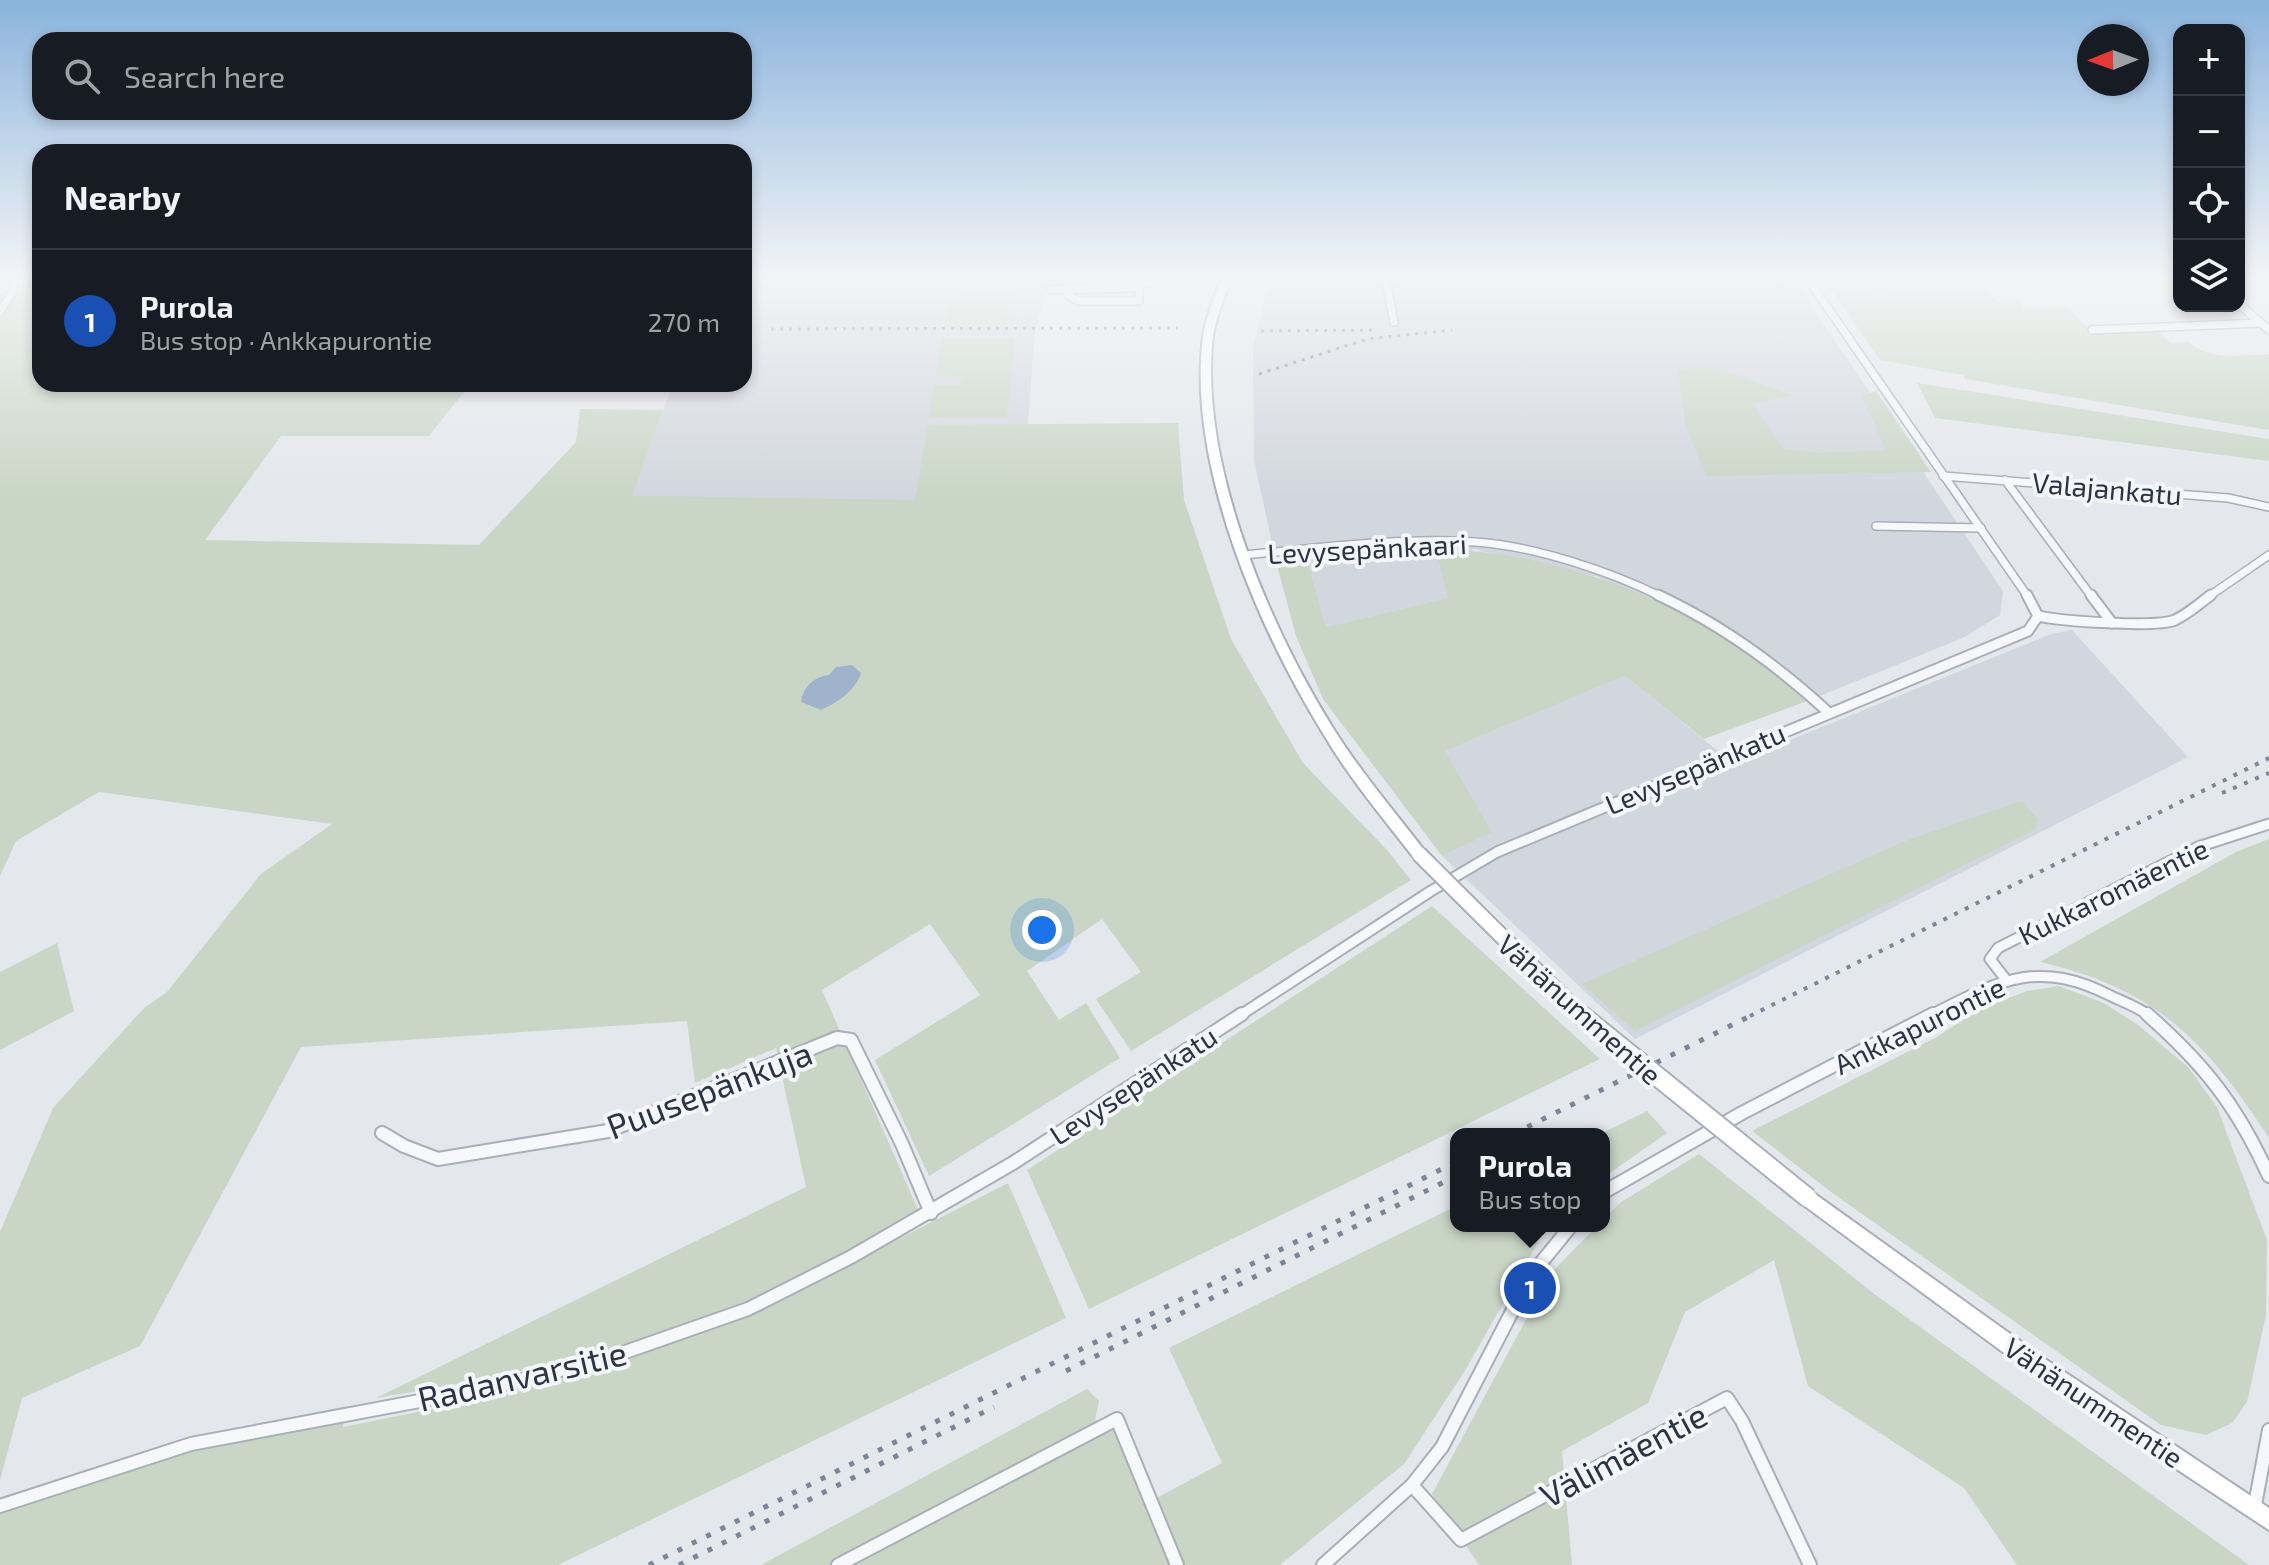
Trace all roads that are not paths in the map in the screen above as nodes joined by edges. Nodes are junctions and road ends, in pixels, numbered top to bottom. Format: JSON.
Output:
{"nodes":[{"id":1,"x":1207,"y":348,"type":"edge"},
{"id":2,"x":1855,"y":348,"type":"edge"},
{"id":3,"x":1943,"y":476,"type":"junction"},
{"id":4,"x":2005,"y":480,"type":"junction"},
{"id":5,"x":2269,"y":507,"type":"edge"},
{"id":6,"x":1876,"y":526,"type":"dead end"},
{"id":7,"x":1981,"y":528,"type":"junction"},
{"id":8,"x":1244,"y":555,"type":"junction"},
{"id":9,"x":2269,"y":555,"type":"edge"},
{"id":10,"x":2038,"y":616,"type":"junction"},
{"id":11,"x":2112,"y":623,"type":"junction"},
{"id":12,"x":1828,"y":712,"type":"junction"},
{"id":13,"x":2269,"y":824,"type":"edge"},
{"id":14,"x":2007,"y":981,"type":"junction"},
{"id":15,"x":382,"y":1133,"type":"dead end"},
{"id":16,"x":1013,"y":1163,"type":"joint"},
{"id":17,"x":2269,"y":1176,"type":"edge"},
{"id":18,"x":1610,"y":1189,"type":"edge"},
{"id":19,"x":931,"y":1213,"type":"junction"},
{"id":20,"x":1566,"y":1232,"type":"edge"},
{"id":21,"x":2269,"y":1430,"type":"edge"},
{"id":22,"x":1412,"y":1485,"type":"junction"},
{"id":23,"x":0,"y":1506,"type":"edge"},
{"id":24,"x":2262,"y":1515,"type":"edge"},
{"id":25,"x":838,"y":1565,"type":"edge"},
{"id":26,"x":1177,"y":1565,"type":"edge"},
{"id":27,"x":1323,"y":1565,"type":"edge"},
{"id":28,"x":1810,"y":1565,"type":"edge"}],
"edges":[{"from":1,"to":8,"type":"main road","name":"Vähänummentie"},
{"from":2,"to":3,"type":"street"},
{"from":3,"to":4,"type":"street","name":"Valajankatu"},
{"from":3,"to":7,"type":"street"},
{"from":4,"to":5,"type":"street","name":"Valajankatu"},
{"from":4,"to":11,"type":"street"},
{"from":6,"to":7,"type":"street"},
{"from":7,"to":10,"type":"street"},
{"from":8,"to":12,"type":"street","name":"Levysepänkaari"},
{"from":8,"to":24,"type":"main road","name":"Vähänummentie","bridge":true},
{"from":9,"to":11,"type":"street"},
{"from":10,"to":11,"type":"street"},
{"from":10,"to":12,"type":"street","name":"Levysepänkatu"},
{"from":12,"to":16,"type":"street","name":"Levysepänkatu"},
{"from":13,"to":14,"type":"street","name":"Kukkaromäentie"},
{"from":14,"to":17,"type":"street","name":"Ankkapurontie"},
{"from":14,"to":18,"type":"street","name":"Ankkapurontie"},
{"from":15,"to":19,"type":"street","name":"Puusepänkuja"},
{"from":16,"to":19,"type":"street","name":"Radanvarsitie"},
{"from":19,"to":23,"type":"street","name":"Radanvarsitie"},
{"from":20,"to":22,"type":"street"},
{"from":21,"to":24,"type":"street"},
{"from":22,"to":27,"type":"street"},
{"from":22,"to":28,"type":"street","name":"Välimäentie"},
{"from":25,"to":26,"type":"street"}]}
